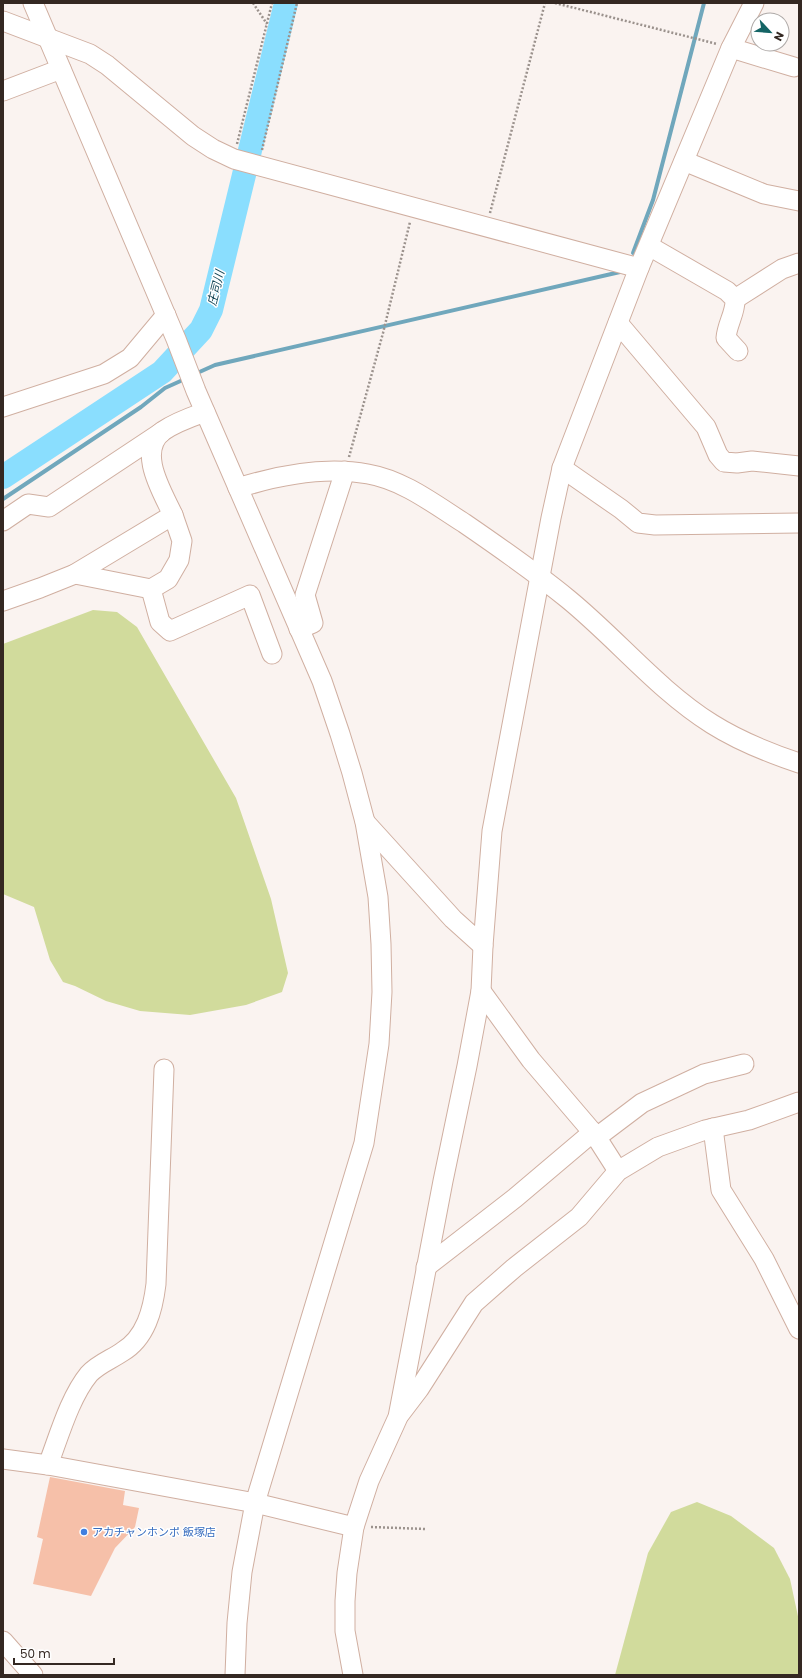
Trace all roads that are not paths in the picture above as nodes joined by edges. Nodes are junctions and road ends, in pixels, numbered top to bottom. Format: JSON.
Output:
{"nodes":[{"id":1,"x":33,"y":3,"type":"edge"},
{"id":2,"x":754,"y":3,"type":"edge"},
{"id":3,"x":3,"y":21,"type":"edge"},
{"id":4,"x":48,"y":40,"type":"junction"},
{"id":5,"x":731,"y":48,"type":"junction"},
{"id":6,"x":794,"y":67,"type":"dead end"},
{"id":7,"x":61,"y":69,"type":"junction"},
{"id":8,"x":3,"y":91,"type":"edge"},
{"id":9,"x":684,"y":161,"type":"junction"},
{"id":10,"x":799,"y":201,"type":"edge"},
{"id":11,"x":648,"y":246,"type":"junction"},
{"id":12,"x":799,"y":263,"type":"edge"},
{"id":13,"x":639,"y":268,"type":"junction"},
{"id":14,"x":735,"y":299,"type":"junction"},
{"id":15,"x":166,"y":314,"type":"junction"},
{"id":16,"x":618,"y":323,"type":"junction"},
{"id":17,"x":738,"y":351,"type":"dead end"},
{"id":18,"x":3,"y":407,"type":"edge"},
{"id":19,"x":205,"y":412,"type":"junction"},
{"id":20,"x":162,"y":432,"type":"junction"},
{"id":21,"x":799,"y":466,"type":"edge"},
{"id":22,"x":562,"y":468,"type":"junction"},
{"id":23,"x":345,"y":471,"type":"junction"},
{"id":24,"x":238,"y":488,"type":"junction"},
{"id":25,"x":173,"y":515,"type":"junction"},
{"id":26,"x":3,"y":521,"type":"edge"},
{"id":27,"x":799,"y":523,"type":"edge"},
{"id":28,"x":75,"y":574,"type":"junction"},
{"id":29,"x":540,"y":578,"type":"junction"},
{"id":30,"x":152,"y":589,"type":"junction"},
{"id":31,"x":3,"y":601,"type":"edge"},
{"id":32,"x":299,"y":629,"type":"junction"},
{"id":33,"x":272,"y":654,"type":"dead end"},
{"id":34,"x":799,"y":763,"type":"edge"},
{"id":35,"x":365,"y":822,"type":"junction"},
{"id":36,"x":483,"y":946,"type":"junction"},
{"id":37,"x":481,"y":991,"type":"junction"},
{"id":38,"x":744,"y":1064,"type":"dead end"},
{"id":39,"x":164,"y":1070,"type":"dead end"},
{"id":40,"x":799,"y":1102,"type":"edge"},
{"id":41,"x":713,"y":1128,"type":"junction"},
{"id":42,"x":595,"y":1134,"type":"junction"},
{"id":43,"x":618,"y":1171,"type":"junction"},
{"id":44,"x":426,"y":1267,"type":"junction"},
{"id":45,"x":799,"y":1329,"type":"edge"},
{"id":46,"x":398,"y":1417,"type":"junction"},
{"id":47,"x":3,"y":1459,"type":"edge"},
{"id":48,"x":48,"y":1465,"type":"junction"},
{"id":49,"x":255,"y":1503,"type":"junction"},
{"id":50,"x":354,"y":1526,"type":"junction"},
{"id":51,"x":3,"y":1641,"type":"edge"},
{"id":52,"x":33,"y":1675,"type":"edge"},
{"id":53,"x":235,"y":1675,"type":"edge"},
{"id":54,"x":353,"y":1675,"type":"edge"}],
"edges":[{"from":1,"to":4,"type":"street"},
{"from":2,"to":5,"type":"street"},
{"from":3,"to":4,"type":"street"},
{"from":4,"to":7,"type":"street"},
{"from":4,"to":13,"type":"street"},
{"from":5,"to":6,"type":"street"},
{"from":5,"to":9,"type":"street"},
{"from":7,"to":8,"type":"street"},
{"from":7,"to":15,"type":"street"},
{"from":9,"to":10,"type":"street"},
{"from":9,"to":11,"type":"street"},
{"from":11,"to":13,"type":"street"},
{"from":11,"to":14,"type":"street"},
{"from":12,"to":14,"type":"street"},
{"from":13,"to":16,"type":"street"},
{"from":14,"to":17,"type":"street"},
{"from":15,"to":18,"type":"street"},
{"from":15,"to":19,"type":"street"},
{"from":16,"to":21,"type":"street"},
{"from":16,"to":22,"type":"street"},
{"from":19,"to":20,"type":"street"},
{"from":19,"to":24,"type":"street"},
{"from":20,"to":25,"type":"street"},
{"from":20,"to":26,"type":"street"},
{"from":22,"to":27,"type":"street"},
{"from":22,"to":29,"type":"street"},
{"from":23,"to":24,"type":"street"},
{"from":23,"to":29,"type":"street"},
{"from":23,"to":32,"type":"street"},
{"from":24,"to":32,"type":"street"},
{"from":25,"to":28,"type":"street"},
{"from":25,"to":30,"type":"street"},
{"from":28,"to":30,"type":"street"},
{"from":28,"to":31,"type":"street"},
{"from":29,"to":34,"type":"street"},
{"from":29,"to":36,"type":"street"},
{"from":30,"to":33,"type":"street"},
{"from":32,"to":35,"type":"street"},
{"from":35,"to":36,"type":"street"},
{"from":35,"to":49,"type":"street"},
{"from":36,"to":37,"type":"street"},
{"from":37,"to":42,"type":"street"},
{"from":37,"to":44,"type":"street"},
{"from":38,"to":42,"type":"street"},
{"from":39,"to":48,"type":"street"},
{"from":40,"to":41,"type":"street"},
{"from":41,"to":43,"type":"street"},
{"from":41,"to":45,"type":"street"},
{"from":42,"to":43,"type":"street"},
{"from":42,"to":44,"type":"street"},
{"from":43,"to":46,"type":"street"},
{"from":44,"to":46,"type":"street"},
{"from":46,"to":50,"type":"street"},
{"from":47,"to":48,"type":"street"},
{"from":48,"to":49,"type":"street"},
{"from":49,"to":50,"type":"street"},
{"from":49,"to":53,"type":"street"},
{"from":50,"to":54,"type":"street"},
{"from":51,"to":52,"type":"street"}]}
